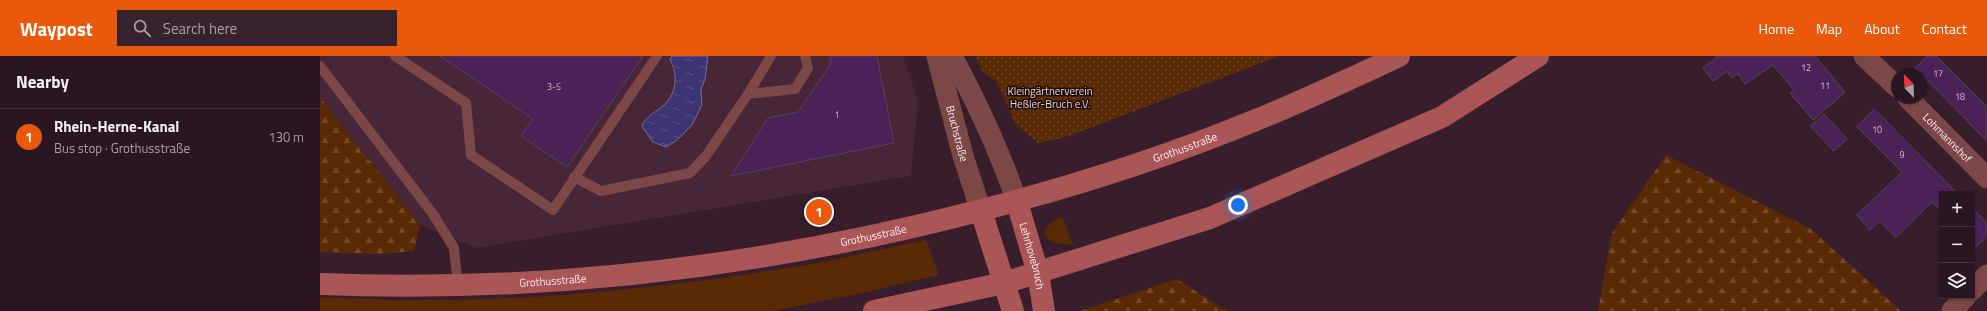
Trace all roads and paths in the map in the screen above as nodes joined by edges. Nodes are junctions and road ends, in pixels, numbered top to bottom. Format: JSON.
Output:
{"nodes":[{"id":1,"x":395,"y":56,"type":"edge"},
{"id":2,"x":657,"y":56,"type":"edge"},
{"id":3,"x":771,"y":56,"type":"edge"},
{"id":4,"x":805,"y":56,"type":"edge"},
{"id":5,"x":937,"y":56,"type":"edge"},
{"id":6,"x":952,"y":56,"type":"edge"},
{"id":7,"x":1399,"y":56,"type":"edge"},
{"id":8,"x":1538,"y":56,"type":"edge"},
{"id":9,"x":1864,"y":56,"type":"edge"},
{"id":10,"x":320,"y":66,"type":"edge"},
{"id":11,"x":1891,"y":81,"type":"edge"},
{"id":12,"x":748,"y":94,"type":"junction"},
{"id":13,"x":1914,"y":104,"type":"edge"},
{"id":14,"x":574,"y":177,"type":"junction"},
{"id":15,"x":1987,"y":178,"type":"edge"},
{"id":16,"x":1017,"y":202,"type":"junction"},
{"id":17,"x":981,"y":211,"type":"junction"},
{"id":18,"x":1038,"y":273,"type":"junction"},
{"id":19,"x":1987,"y":275,"type":"edge"},
{"id":20,"x":1004,"y":283,"type":"junction"},
{"id":21,"x":320,"y":284,"type":"edge"},
{"id":22,"x":458,"y":286,"type":"junction"},
{"id":23,"x":1963,"y":302,"type":"edge"},
{"id":24,"x":874,"y":311,"type":"edge"},
{"id":25,"x":1013,"y":311,"type":"edge"},
{"id":26,"x":1044,"y":311,"type":"edge"}],
"edges":[{"from":1,"to":14,"type":"lane"},
{"from":2,"to":14,"type":"lane"},
{"from":3,"to":12,"type":"lane"},
{"from":4,"to":12,"type":"lane"},
{"from":5,"to":17,"type":"street","name":"Bruchstraße"},
{"from":6,"to":16,"type":"street"},
{"from":7,"to":16,"type":"main road","name":"Grothusstraße"},
{"from":8,"to":18,"type":"main road"},
{"from":9,"to":11,"type":"street"},
{"from":10,"to":22,"type":"lane"},
{"from":12,"to":14,"type":"lane"},
{"from":13,"to":15,"type":"street","name":"Lohmannshof"},
{"from":16,"to":17,"type":"main road","name":"Grothusstraße"},
{"from":16,"to":18,"type":"main road","name":"Lehrhovebruch"},
{"from":17,"to":20,"type":"main road"},
{"from":17,"to":22,"type":"main road","name":"Grothusstraße"},
{"from":18,"to":20,"type":"main road"},
{"from":18,"to":26,"type":"main road","name":"Lehrhovebruch"},
{"from":19,"to":23,"type":"street"},
{"from":20,"to":24,"type":"main road"},
{"from":20,"to":25,"type":"main road"},
{"from":21,"to":22,"type":"main road","name":"Grothusstraße"}]}
